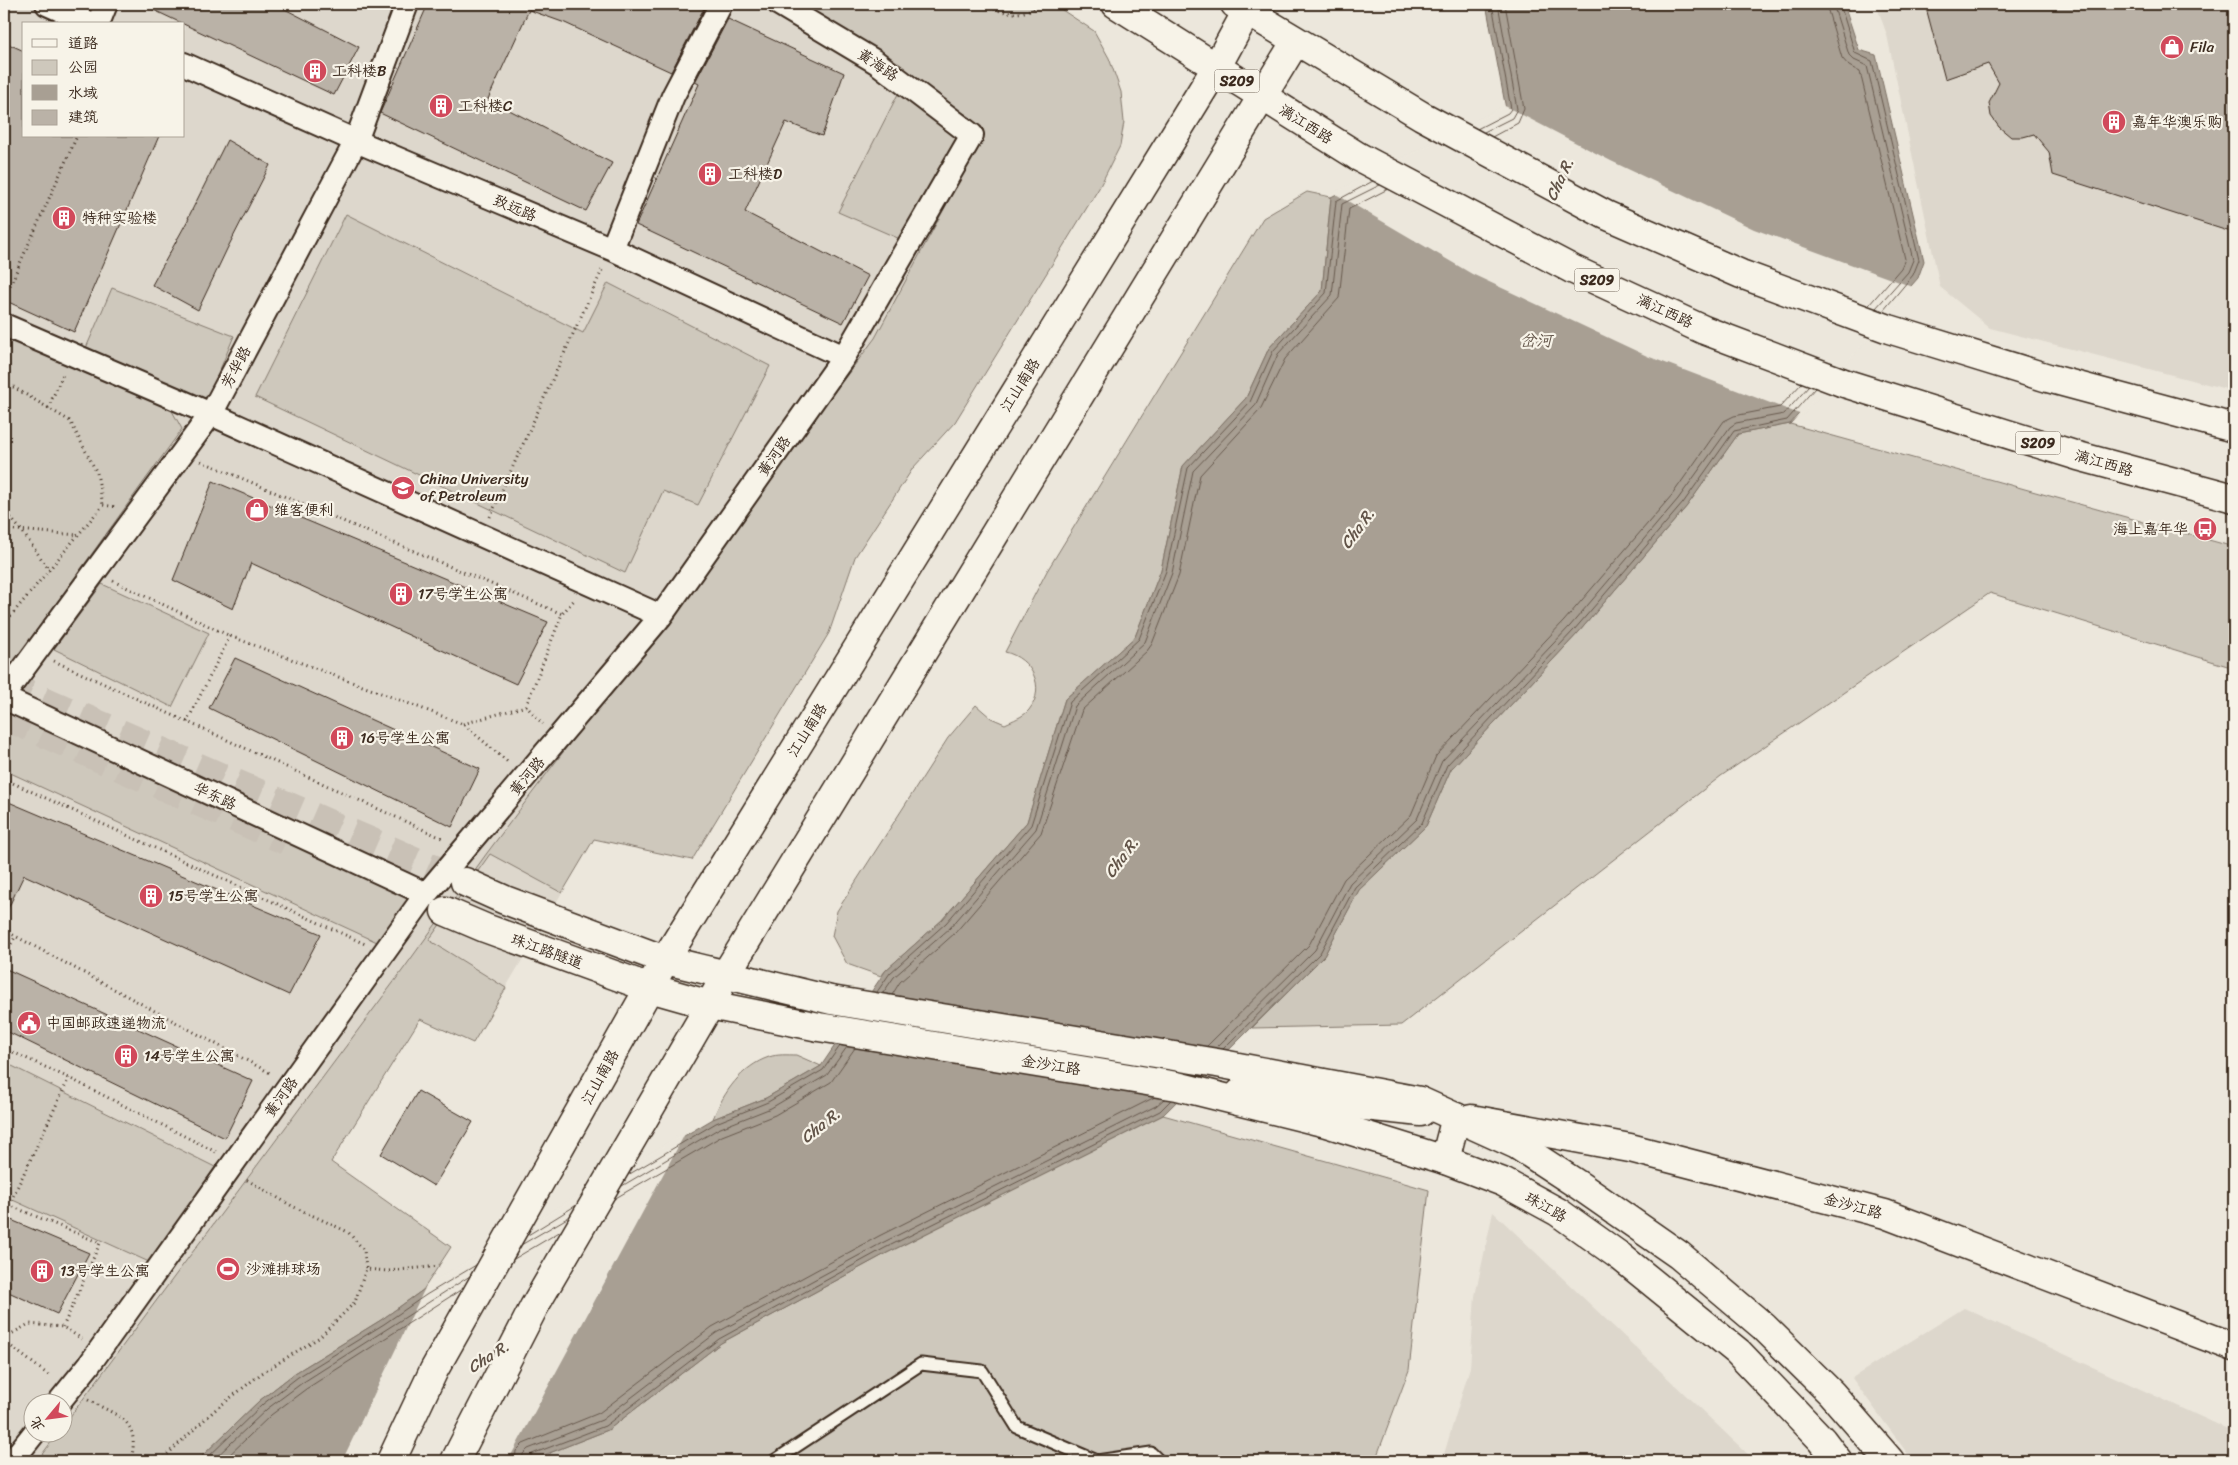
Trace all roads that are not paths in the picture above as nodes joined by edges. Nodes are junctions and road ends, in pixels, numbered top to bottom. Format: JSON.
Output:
{"nodes":[{"id":1,"x":47,"y":4,"type":"edge"},
{"id":2,"x":106,"y":4,"type":"edge"},
{"id":3,"x":407,"y":4,"type":"edge"},
{"id":4,"x":721,"y":4,"type":"edge"},
{"id":5,"x":779,"y":4,"type":"edge"},
{"id":6,"x":1116,"y":4,"type":"edge"},
{"id":7,"x":1241,"y":8,"type":"edge"},
{"id":8,"x":88,"y":22,"type":"edge"},
{"id":9,"x":99,"y":22,"type":"edge"},
{"id":10,"x":1296,"y":41,"type":"junction"},
{"id":11,"x":185,"y":64,"type":"edge"},
{"id":12,"x":1216,"y":68,"type":"junction"},
{"id":13,"x":1262,"y":97,"type":"junction"},
{"id":14,"x":972,"y":134,"type":"joint"},
{"id":15,"x":356,"y":141,"type":"junction"},
{"id":16,"x":612,"y":249,"type":"junction"},
{"id":17,"x":4,"y":325,"type":"edge"},
{"id":18,"x":844,"y":357,"type":"junction"},
{"id":19,"x":210,"y":414,"type":"junction"},
{"id":20,"x":2234,"y":428,"type":"edge"},
{"id":21,"x":2234,"y":498,"type":"edge"},
{"id":22,"x":661,"y":616,"type":"junction"},
{"id":23,"x":4,"y":696,"type":"edge"},
{"id":24,"x":465,"y":882,"type":"tunnel mouth"},
{"id":25,"x":436,"y":902,"type":"junction"},
{"id":26,"x":665,"y":960,"type":"junction"},
{"id":27,"x":726,"y":974,"type":"junction"},
{"id":28,"x":650,"y":988,"type":"junction"},
{"id":29,"x":710,"y":1005,"type":"junction"},
{"id":30,"x":1177,"y":1086,"type":"junction"},
{"id":31,"x":1456,"y":1116,"type":"junction"},
{"id":32,"x":1445,"y":1160,"type":"junction"},
{"id":33,"x":2234,"y":1348,"type":"edge"},
{"id":34,"x":67,"y":1392,"type":"edge"},
{"id":35,"x":27,"y":1442,"type":"edge"},
{"id":36,"x":12,"y":1461,"type":"edge"},
{"id":37,"x":392,"y":1461,"type":"edge"},
{"id":38,"x":455,"y":1461,"type":"edge"},
{"id":39,"x":774,"y":1461,"type":"edge"},
{"id":40,"x":1159,"y":1461,"type":"edge"},
{"id":41,"x":1838,"y":1461,"type":"edge"},
{"id":42,"x":1890,"y":1461,"type":"edge"}],
"edges":[{"from":1,"to":8,"type":"street"},
{"from":2,"to":9,"type":"street"},
{"from":3,"to":15,"type":"street","name":"芳华路"},
{"from":4,"to":16,"type":"street"},
{"from":5,"to":14,"type":"street","name":"黄海路"},
{"from":6,"to":12,"type":"main road","name":"漓江西路","number":"S209"},
{"from":7,"to":10,"type":"main road"},
{"from":7,"to":12,"type":"main road","name":"江山南路"},
{"from":10,"to":13,"type":"main road"},
{"from":10,"to":20,"type":"main road"},
{"from":11,"to":15,"type":"street","name":"致远路"},
{"from":12,"to":13,"type":"main road","name":"漓江西路","number":"S209"},
{"from":12,"to":26,"type":"main road","name":"江山南路"},
{"from":13,"to":21,"type":"main road","name":"漓江西路","number":"S209","bridge":true},
{"from":13,"to":27,"type":"main road"},
{"from":14,"to":18,"type":"street","name":"黄河路"},
{"from":15,"to":16,"type":"street","name":"致远路"},
{"from":15,"to":19,"type":"street","name":"芳华路"},
{"from":16,"to":18,"type":"street","name":"致远路"},
{"from":17,"to":19,"type":"street"},
{"from":18,"to":22,"type":"street","name":"黄河路"},
{"from":19,"to":22,"type":"street"},
{"from":19,"to":23,"type":"street","name":"芳华路"},
{"from":22,"to":25,"type":"street","name":"黄河路"},
{"from":23,"to":25,"type":"street","name":"华东路"},
{"from":24,"to":26,"type":"main road"},
{"from":25,"to":28,"type":"main road","name":"珠江路隧道"},
{"from":25,"to":34,"type":"street","name":"黄河路"},
{"from":26,"to":27,"type":"main road","name":"金沙江路"},
{"from":26,"to":28,"type":"main road","name":"江山南路"},
{"from":27,"to":29,"type":"main road"},
{"from":27,"to":31,"type":"main road","name":"金沙江路"},
{"from":28,"to":29,"type":"main road","name":"金沙江路"},
{"from":28,"to":37,"type":"main road","name":"江山南路"},
{"from":29,"to":30,"type":"main road","name":"金沙江路"},
{"from":29,"to":38,"type":"main road"},
{"from":30,"to":31,"type":"main road","name":"金沙江路"},
{"from":30,"to":32,"type":"main road","name":"珠江路"},
{"from":31,"to":32,"type":"main road"},
{"from":31,"to":33,"type":"main road","name":"金沙江路"},
{"from":31,"to":42,"type":"main road"},
{"from":32,"to":41,"type":"main road","name":"珠江路"},
{"from":35,"to":36,"type":"street"},
{"from":39,"to":40,"type":"lane"}]}
